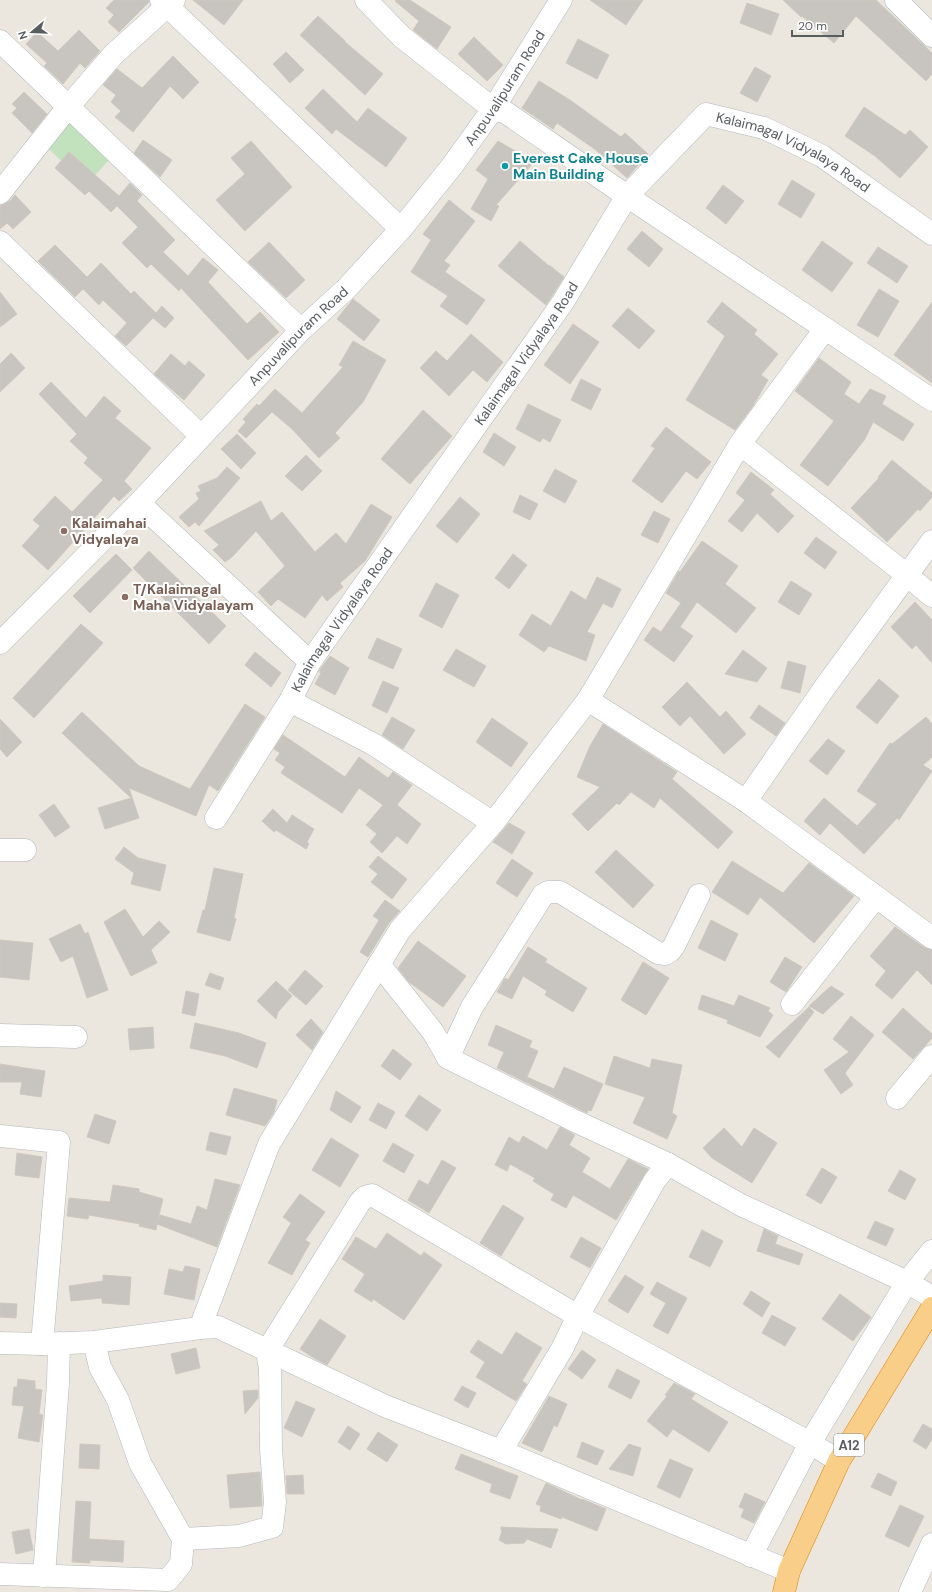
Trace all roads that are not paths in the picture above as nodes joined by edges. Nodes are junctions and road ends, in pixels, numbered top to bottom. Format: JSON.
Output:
{"nodes":[{"id":1,"x":366,"y":0,"type":"edge"},
{"id":2,"x":561,"y":0,"type":"edge"},
{"id":3,"x":896,"y":0,"type":"edge"},
{"id":4,"x":168,"y":2,"type":"edge"},
{"id":5,"x":932,"y":36,"type":"edge"},
{"id":6,"x":0,"y":41,"type":"edge"},
{"id":7,"x":68,"y":107,"type":"junction"},
{"id":8,"x":493,"y":110,"type":"junction"},
{"id":9,"x":0,"y":193,"type":"edge"},
{"id":10,"x":627,"y":196,"type":"junction"},
{"id":11,"x":401,"y":229,"type":"junction"},
{"id":12,"x":932,"y":234,"type":"edge"},
{"id":13,"x":0,"y":242,"type":"edge"},
{"id":14,"x":825,"y":329,"type":"junction"},
{"id":15,"x":301,"y":330,"type":"junction"},
{"id":16,"x":932,"y":400,"type":"edge"},
{"id":17,"x":201,"y":436,"type":"junction"},
{"id":18,"x":740,"y":444,"type":"junction"},
{"id":19,"x":139,"y":503,"type":"junction"},
{"id":20,"x":932,"y":541,"type":"edge"},
{"id":21,"x":907,"y":575,"type":"junction"},
{"id":22,"x":932,"y":596,"type":"edge"},
{"id":23,"x":0,"y":642,"type":"edge"},
{"id":24,"x":310,"y":662,"type":"junction"},
{"id":25,"x":588,"y":700,"type":"junction"},
{"id":26,"x":290,"y":701,"type":"junction"},
{"id":27,"x":746,"y":801,"type":"junction"},
{"id":28,"x":216,"y":818,"type":"dead end"},
{"id":29,"x":493,"y":823,"type":"junction"},
{"id":30,"x":0,"y":850,"type":"edge"},
{"id":31,"x":25,"y":850,"type":"dead end"},
{"id":32,"x":699,"y":895,"type":"dead end"},
{"id":33,"x":876,"y":897,"type":"junction"},
{"id":34,"x":932,"y":938,"type":"edge"},
{"id":35,"x":379,"y":964,"type":"junction"},
{"id":36,"x":792,"y":1004,"type":"dead end"},
{"id":37,"x":0,"y":1035,"type":"edge"},
{"id":38,"x":76,"y":1037,"type":"dead end"},
{"id":39,"x":932,"y":1056,"type":"edge"},
{"id":40,"x":448,"y":1058,"type":"junction"},
{"id":41,"x":896,"y":1098,"type":"dead end"},
{"id":42,"x":0,"y":1136,"type":"edge"},
{"id":43,"x":668,"y":1164,"type":"junction"},
{"id":44,"x":932,"y":1251,"type":"edge"},
{"id":45,"x":907,"y":1282,"type":"junction"},
{"id":46,"x":932,"y":1297,"type":"edge"},
{"id":47,"x":932,"y":1308,"type":"edge"},
{"id":48,"x":578,"y":1316,"type":"junction"},
{"id":49,"x":200,"y":1328,"type":"junction"},
{"id":50,"x":94,"y":1342,"type":"junction"},
{"id":51,"x":0,"y":1343,"type":"edge"},
{"id":52,"x":50,"y":1344,"type":"junction"},
{"id":53,"x":267,"y":1351,"type":"junction"},
{"id":54,"x":810,"y":1443,"type":"junction"},
{"id":55,"x":501,"y":1451,"type":"junction"},
{"id":56,"x":839,"y":1461,"type":"junction"},
{"id":57,"x":183,"y":1539,"type":"junction"},
{"id":58,"x":932,"y":1544,"type":"edge"},
{"id":59,"x":751,"y":1556,"type":"junction"},
{"id":60,"x":789,"y":1571,"type":"junction"},
{"id":61,"x":0,"y":1574,"type":"edge"},
{"id":62,"x":44,"y":1576,"type":"junction"},
{"id":63,"x":784,"y":1592,"type":"edge"},
{"id":64,"x":910,"y":1592,"type":"edge"}],
"edges":[{"from":1,"to":8,"type":"street"},
{"from":2,"to":8,"type":"street","name":"Anpuvalipuram Road"},
{"from":3,"to":5,"type":"street"},
{"from":4,"to":7,"type":"street"},
{"from":4,"to":11,"type":"street"},
{"from":6,"to":7,"type":"street"},
{"from":7,"to":9,"type":"street"},
{"from":7,"to":15,"type":"street"},
{"from":8,"to":10,"type":"street"},
{"from":8,"to":11,"type":"street","name":"Anpuvalipuram Road"},
{"from":10,"to":12,"type":"street","name":"Kalaimagal Vidyalaya Road"},
{"from":10,"to":14,"type":"street"},
{"from":10,"to":24,"type":"street","name":"Kalaimagal Vidyalaya Road"},
{"from":11,"to":15,"type":"street","name":"Anpuvalipuram Road"},
{"from":13,"to":17,"type":"street"},
{"from":14,"to":16,"type":"street"},
{"from":14,"to":18,"type":"street"},
{"from":15,"to":17,"type":"street","name":"Anpuvalipuram Road"},
{"from":17,"to":19,"type":"street","name":"Anpuvalipuram Road"},
{"from":18,"to":21,"type":"street"},
{"from":18,"to":25,"type":"street"},
{"from":19,"to":23,"type":"street","name":"Anpuvalipuram Road"},
{"from":19,"to":24,"type":"street"},
{"from":20,"to":21,"type":"street"},
{"from":21,"to":22,"type":"street"},
{"from":21,"to":27,"type":"street"},
{"from":24,"to":26,"type":"street","name":"Kalaimagal Vidyalaya Road"},
{"from":25,"to":27,"type":"street"},
{"from":25,"to":29,"type":"street"},
{"from":26,"to":28,"type":"street","name":"Kalaimagal Vidyalaya Road"},
{"from":26,"to":29,"type":"street"},
{"from":27,"to":33,"type":"street"},
{"from":29,"to":35,"type":"street"},
{"from":30,"to":31,"type":"street"},
{"from":32,"to":40,"type":"street"},
{"from":33,"to":34,"type":"street"},
{"from":33,"to":36,"type":"street"},
{"from":35,"to":40,"type":"street"},
{"from":35,"to":49,"type":"street"},
{"from":37,"to":38,"type":"street"},
{"from":39,"to":41,"type":"street"},
{"from":40,"to":43,"type":"street"},
{"from":42,"to":52,"type":"street"},
{"from":43,"to":45,"type":"street"},
{"from":43,"to":48,"type":"street"},
{"from":44,"to":45,"type":"street"},
{"from":45,"to":46,"type":"street"},
{"from":45,"to":54,"type":"street"},
{"from":47,"to":56,"type":"highway","number":"A12"},
{"from":48,"to":53,"type":"street"},
{"from":48,"to":54,"type":"street"},
{"from":48,"to":55,"type":"street"},
{"from":49,"to":50,"type":"street"},
{"from":49,"to":53,"type":"street"},
{"from":50,"to":52,"type":"street"},
{"from":50,"to":57,"type":"street"},
{"from":51,"to":52,"type":"street"},
{"from":52,"to":62,"type":"street"},
{"from":53,"to":55,"type":"street"},
{"from":53,"to":57,"type":"street"},
{"from":54,"to":56,"type":"street"},
{"from":54,"to":59,"type":"street"},
{"from":55,"to":59,"type":"street"},
{"from":56,"to":60,"type":"highway","number":"A12"},
{"from":57,"to":62,"type":"street"},
{"from":58,"to":64,"type":"street"},
{"from":59,"to":60,"type":"street"},
{"from":60,"to":63,"type":"highway","number":"A12"},
{"from":61,"to":62,"type":"street"}]}
